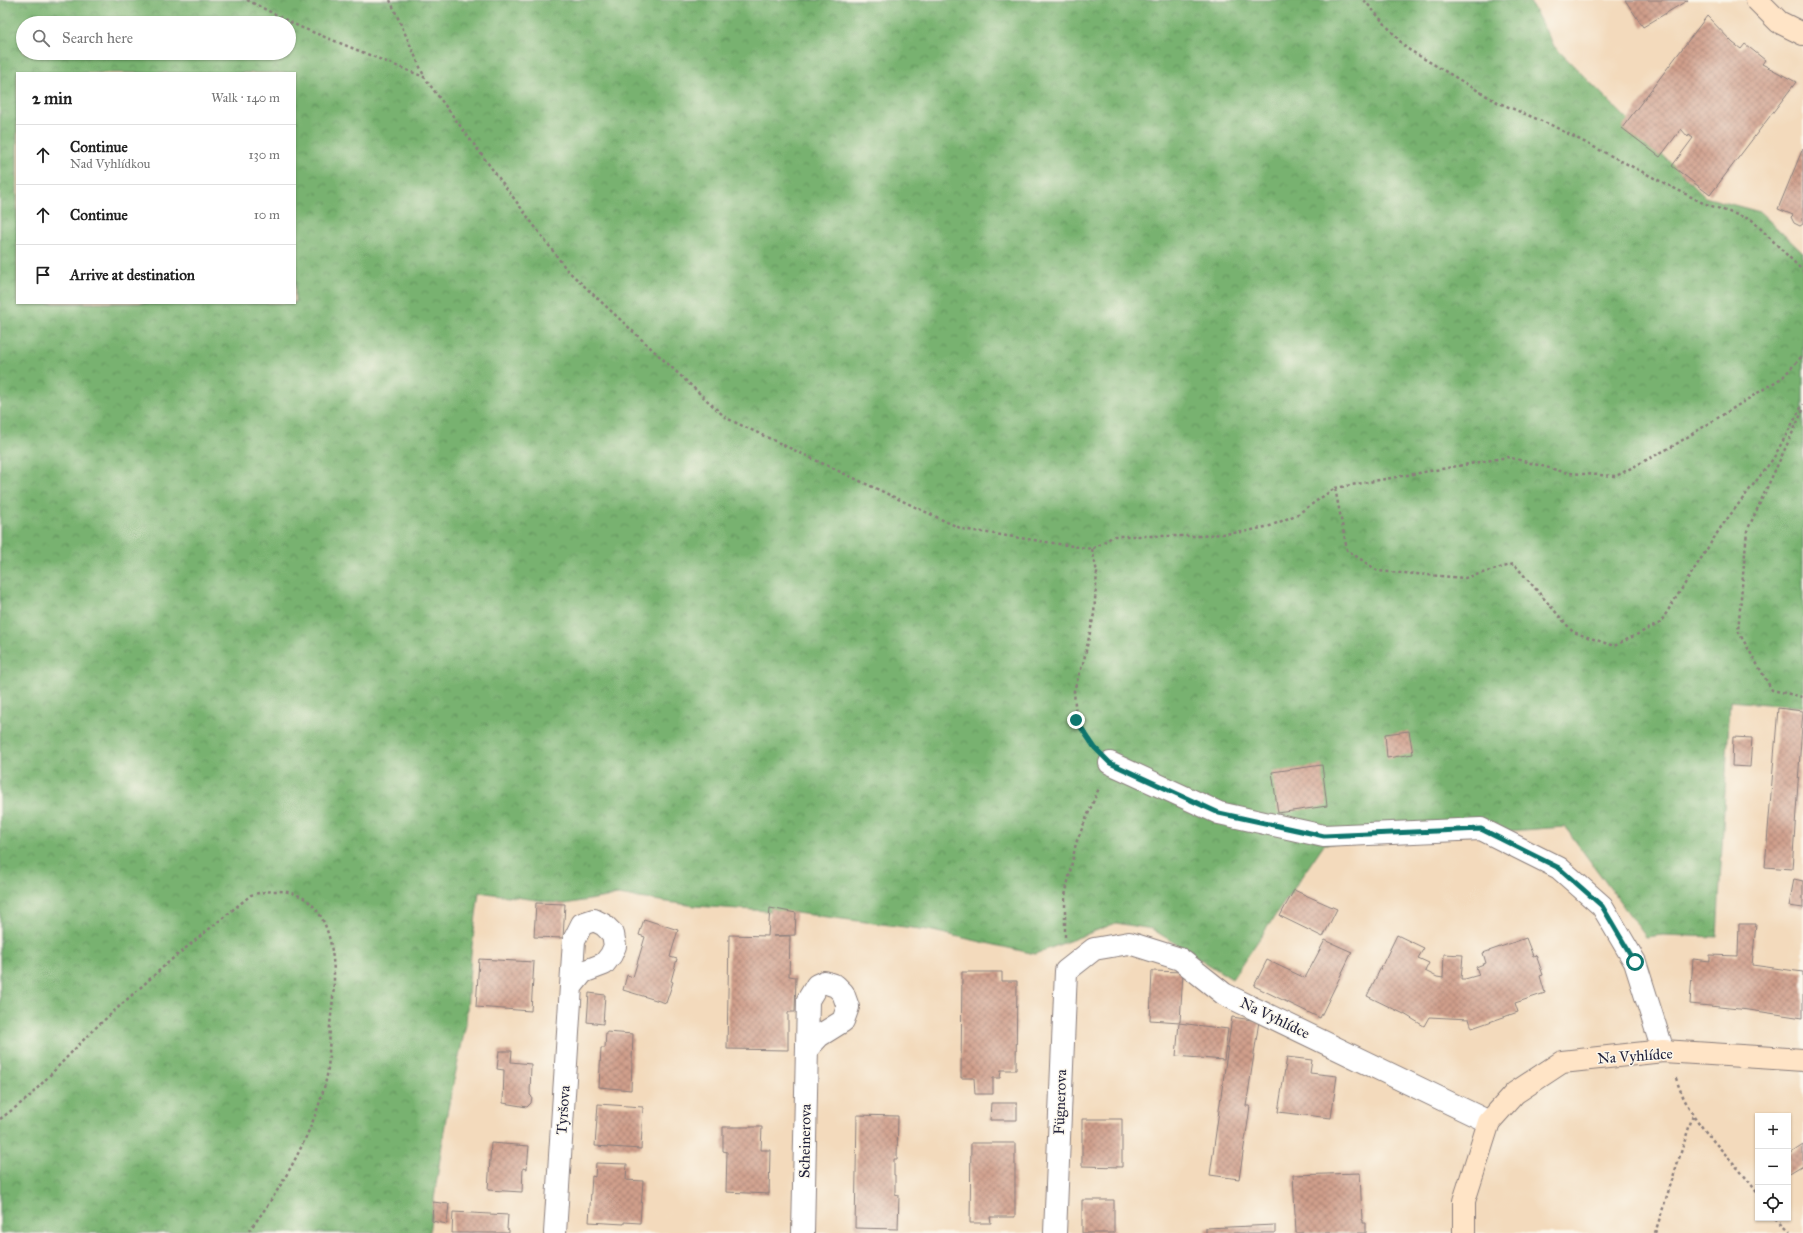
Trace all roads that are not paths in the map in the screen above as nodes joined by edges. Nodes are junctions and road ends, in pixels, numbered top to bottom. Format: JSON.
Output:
{"nodes":[{"id":1,"x":1757,"y":0,"type":"edge"},
{"id":2,"x":1803,"y":34,"type":"edge"},
{"id":3,"x":1110,"y":763,"type":"road end"},
{"id":4,"x":1066,"y":971,"type":"joint"},
{"id":5,"x":571,"y":988,"type":"dead end"},
{"id":6,"x":807,"y":1049,"type":"dead end"},
{"id":7,"x":1663,"y":1051,"type":"junction"},
{"id":8,"x":1803,"y":1060,"type":"edge"},
{"id":9,"x":1489,"y":1122,"type":"junction"},
{"id":10,"x":555,"y":1233,"type":"edge"},
{"id":11,"x":803,"y":1233,"type":"edge"},
{"id":12,"x":1055,"y":1233,"type":"edge"},
{"id":13,"x":1464,"y":1233,"type":"edge"}],
"edges":[{"from":1,"to":2,"type":"street"},
{"from":3,"to":7,"type":"street"},
{"from":4,"to":9,"type":"street","name":"Na Vyhlídce"},
{"from":4,"to":12,"type":"street","name":"Fügnerova"},
{"from":5,"to":10,"type":"street","name":"Tyršova"},
{"from":6,"to":11,"type":"street","name":"Scheinerova"},
{"from":7,"to":8,"type":"street","name":"Na Vyhlídce"},
{"from":7,"to":9,"type":"street","name":"Na Vyhlídce"},
{"from":9,"to":13,"type":"street","name":"Na Vyhlídce"}]}
